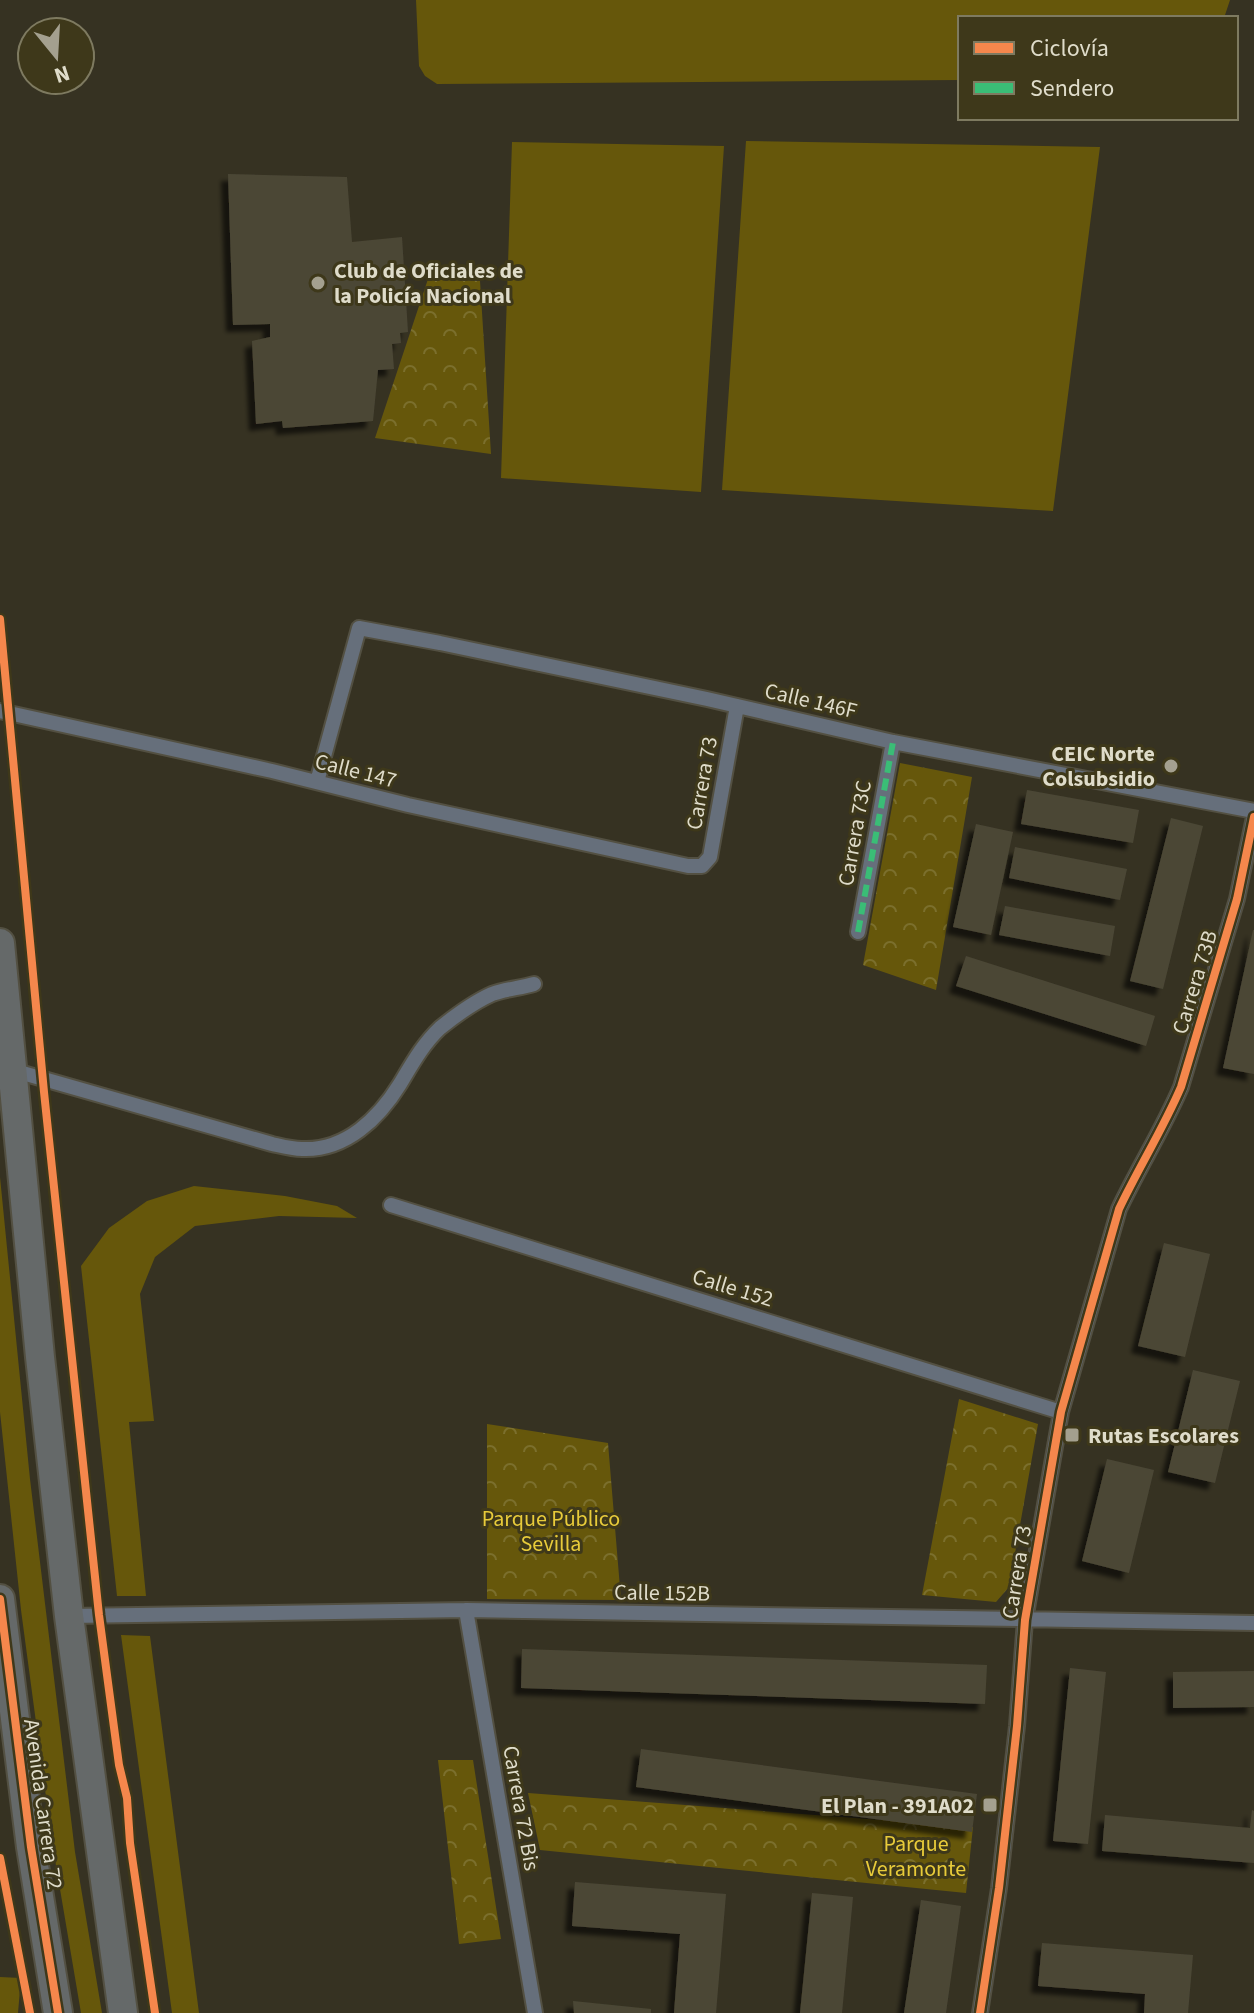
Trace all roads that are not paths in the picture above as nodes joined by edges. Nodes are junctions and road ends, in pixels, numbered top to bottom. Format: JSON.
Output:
{"nodes":[{"id":1,"x":737,"y":706,"type":"junction"},
{"id":2,"x":0,"y":711,"type":"edge"},
{"id":3,"x":893,"y":742,"type":"junction"},
{"id":4,"x":317,"y":782,"type":"junction"},
{"id":5,"x":1254,"y":811,"type":"edge"},
{"id":6,"x":1254,"y":817,"type":"edge"},
{"id":7,"x":702,"y":866,"type":"joint"},
{"id":8,"x":858,"y":932,"type":"dead end"},
{"id":9,"x":0,"y":943,"type":"edge"},
{"id":10,"x":534,"y":984,"type":"dead end"},
{"id":11,"x":12,"y":1070,"type":"junction"},
{"id":12,"x":1149,"y":1150,"type":"joint"},
{"id":13,"x":391,"y":1205,"type":"dead end"},
{"id":14,"x":1061,"y":1412,"type":"junction"},
{"id":15,"x":0,"y":1599,"type":"edge"},
{"id":16,"x":0,"y":1606,"type":"edge"},
{"id":17,"x":466,"y":1610,"type":"junction"},
{"id":18,"x":69,"y":1616,"type":"junction"},
{"id":19,"x":1025,"y":1620,"type":"junction"},
{"id":20,"x":1254,"y":1623,"type":"edge"},
{"id":21,"x":58,"y":2013,"type":"edge"},
{"id":22,"x":123,"y":2013,"type":"edge"},
{"id":23,"x":535,"y":2013,"type":"edge"},
{"id":24,"x":980,"y":2013,"type":"edge"}],
"edges":[{"from":1,"to":3,"type":"street","name":"Calle 146F"},
{"from":1,"to":4,"type":"street","name":"Calle 146F"},
{"from":1,"to":7,"type":"street","name":"Carrera 73"},
{"from":2,"to":4,"type":"street","name":"Calle 147"},
{"from":3,"to":5,"type":"street","name":"Calle 146F"},
{"from":3,"to":8,"type":"street","name":"Carrera 73C"},
{"from":4,"to":7,"type":"street","name":"Calle 147"},
{"from":6,"to":12,"type":"street","name":"Carrera 73B"},
{"from":9,"to":11,"type":"highway"},
{"from":10,"to":11,"type":"street"},
{"from":11,"to":18,"type":"highway"},
{"from":12,"to":14,"type":"street","name":"Carrera 73"},
{"from":13,"to":14,"type":"street","name":"Calle 152"},
{"from":14,"to":19,"type":"street","name":"Carrera 73"},
{"from":15,"to":16,"type":"highway","name":"Avenida Carrera 72"},
{"from":16,"to":21,"type":"highway","name":"Avenida Carrera 72"},
{"from":17,"to":18,"type":"street","name":"Calle 152B"},
{"from":17,"to":19,"type":"street","name":"Calle 152B"},
{"from":17,"to":23,"type":"street","name":"Carrera 72 Bis"},
{"from":18,"to":22,"type":"highway"},
{"from":19,"to":20,"type":"street","name":"Calle 152B"},
{"from":19,"to":24,"type":"street","name":"Carrera 73"}]}
